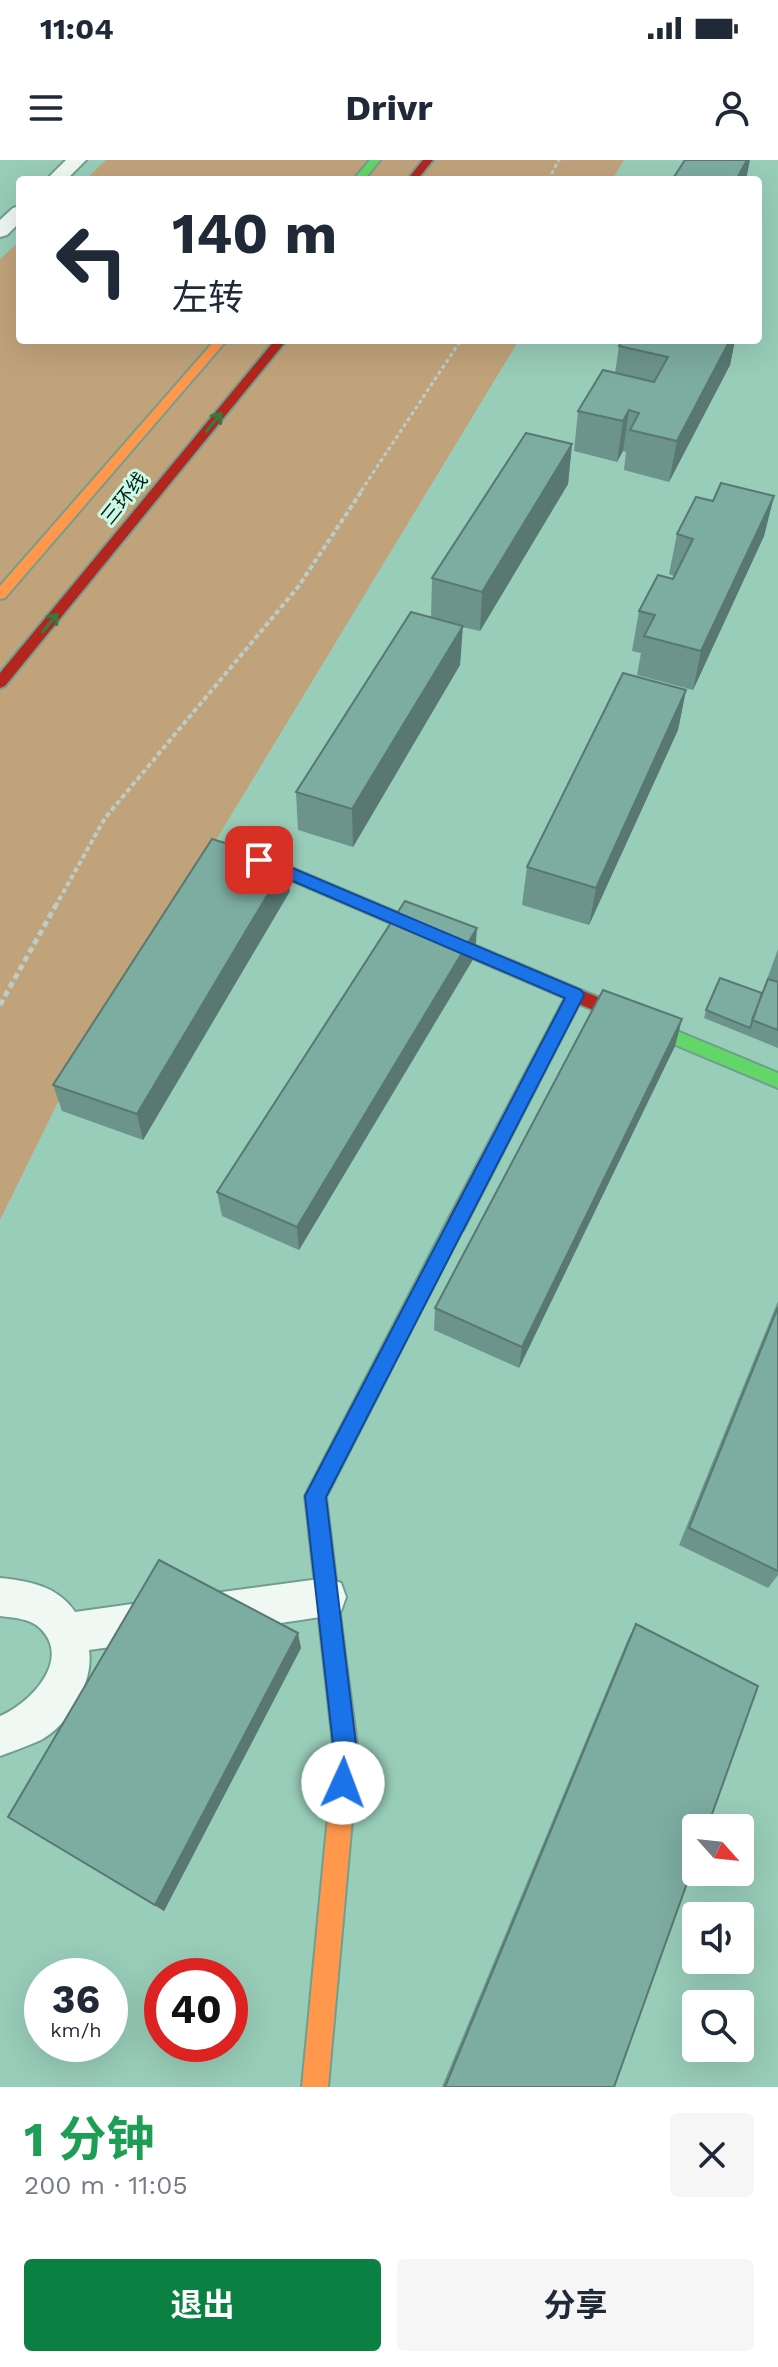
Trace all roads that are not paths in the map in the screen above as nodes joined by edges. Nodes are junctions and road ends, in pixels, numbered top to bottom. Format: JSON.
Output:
{"nodes":[{"id":1,"x":77,"y":160,"type":"edge"},
{"id":2,"x":375,"y":160,"type":"edge"},
{"id":3,"x":428,"y":160,"type":"edge"},
{"id":4,"x":59,"y":176,"type":"edge"},
{"id":5,"x":361,"y":176,"type":"edge"},
{"id":6,"x":415,"y":176,"type":"edge"},
{"id":7,"x":16,"y":216,"type":"edge"},
{"id":8,"x":0,"y":231,"type":"edge"},
{"id":9,"x":218,"y":344,"type":"edge"},
{"id":10,"x":278,"y":344,"type":"edge"},
{"id":11,"x":136,"y":439,"type":"junction"},
{"id":12,"x":11,"y":554,"type":"dead end"},
{"id":13,"x":0,"y":595,"type":"edge"},
{"id":14,"x":26,"y":652,"type":"junction"},
{"id":15,"x":0,"y":683,"type":"edge"},
{"id":16,"x":0,"y":691,"type":"edge"},
{"id":17,"x":259,"y":860,"type":"edge"},
{"id":18,"x":575,"y":995,"type":"junction"},
{"id":19,"x":778,"y":1081,"type":"edge"},
{"id":20,"x":0,"y":1597,"type":"edge"},
{"id":21,"x":327,"y":1597,"type":"junction"},
{"id":22,"x":66,"y":1633,"type":"junction"},
{"id":23,"x":0,"y":1736,"type":"edge"},
{"id":24,"x":315,"y":2087,"type":"edge"}],
"edges":[{"from":1,"to":4,"type":"street"},
{"from":2,"to":5,"type":"main road"},
{"from":3,"to":6,"type":"main road"},
{"from":7,"to":8,"type":"street"},
{"from":9,"to":11,"type":"main road","name":"三环线"},
{"from":14,"to":10,"type":"main road","name":"三环线","one_way":true},
{"from":11,"to":12,"type":"main road"},
{"from":11,"to":13,"type":"main road","name":"三环线"},
{"from":14,"to":15,"type":"main road","name":"三环线"},
{"from":14,"to":16,"type":"main road"},
{"from":17,"to":18,"type":"main road"},
{"from":18,"to":19,"type":"main road"},
{"from":18,"to":21,"type":"main road"},
{"from":20,"to":22,"type":"street"},
{"from":21,"to":22,"type":"street"},
{"from":21,"to":24,"type":"main road"},
{"from":22,"to":23,"type":"street"}]}
